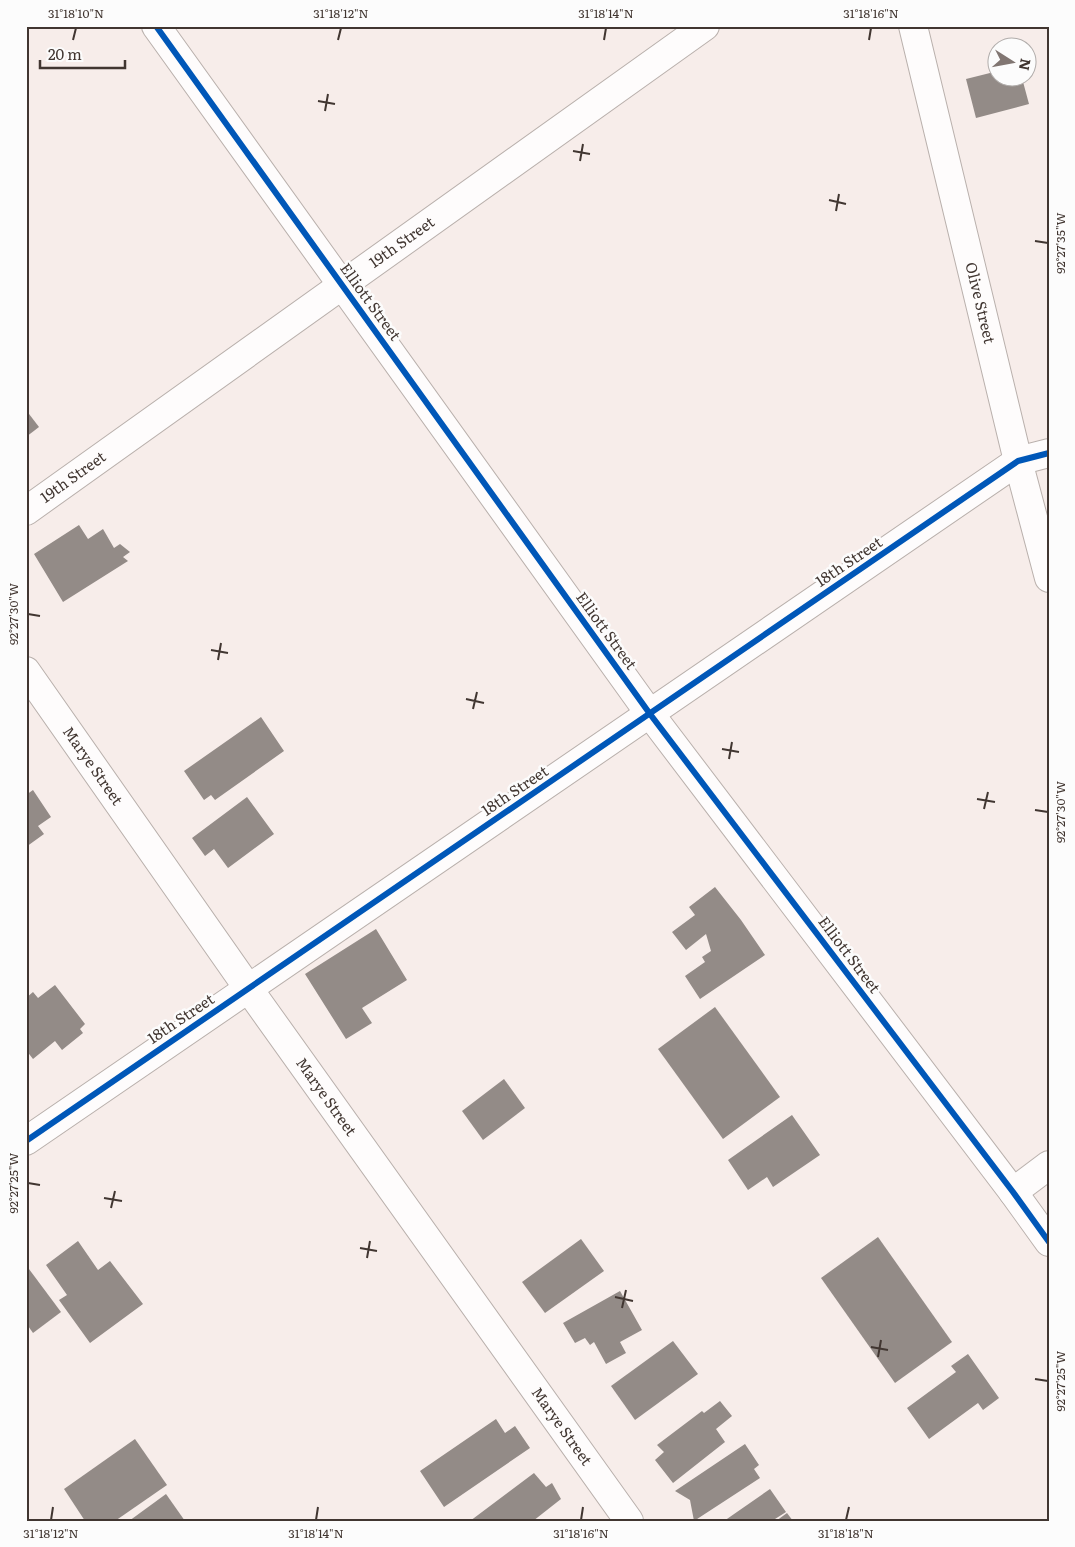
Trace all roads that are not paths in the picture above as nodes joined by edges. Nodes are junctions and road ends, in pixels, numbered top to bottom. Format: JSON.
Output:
{"nodes":[{"id":1,"x":156,"y":26,"type":"edge"},
{"id":2,"x":706,"y":26,"type":"edge"},
{"id":3,"x":913,"y":26,"type":"edge"},
{"id":4,"x":342,"y":286,"type":"junction"},
{"id":5,"x":1049,"y":453,"type":"edge"},
{"id":6,"x":1018,"y":461,"type":"junction"},
{"id":7,"x":26,"y":511,"type":"edge"},
{"id":8,"x":1049,"y":578,"type":"edge"},
{"id":9,"x":26,"y":670,"type":"edge"},
{"id":10,"x":650,"y":714,"type":"junction"},
{"id":11,"x":248,"y":988,"type":"junction"},
{"id":12,"x":26,"y":1141,"type":"edge"},
{"id":13,"x":1049,"y":1165,"type":"edge"},
{"id":14,"x":1013,"y":1192,"type":"junction"},
{"id":15,"x":1049,"y":1242,"type":"edge"},
{"id":16,"x":629,"y":1521,"type":"edge"}],
"edges":[{"from":1,"to":4,"type":"street","name":"Elliott Street"},
{"from":2,"to":4,"type":"street","name":"19th Street"},
{"from":3,"to":6,"type":"street","name":"Olive Street"},
{"from":4,"to":7,"type":"street","name":"19th Street"},
{"from":4,"to":10,"type":"street","name":"Elliott Street"},
{"from":5,"to":6,"type":"street"},
{"from":6,"to":8,"type":"street","name":"Olive Street"},
{"from":6,"to":10,"type":"street","name":"18th Street"},
{"from":9,"to":11,"type":"street","name":"Marye Street"},
{"from":10,"to":11,"type":"street","name":"18th Street"},
{"from":10,"to":14,"type":"street","name":"Elliott Street"},
{"from":11,"to":12,"type":"street","name":"18th Street"},
{"from":11,"to":16,"type":"street","name":"Marye Street"},
{"from":13,"to":14,"type":"street"},
{"from":14,"to":15,"type":"street","name":"Elliott Street"}]}
